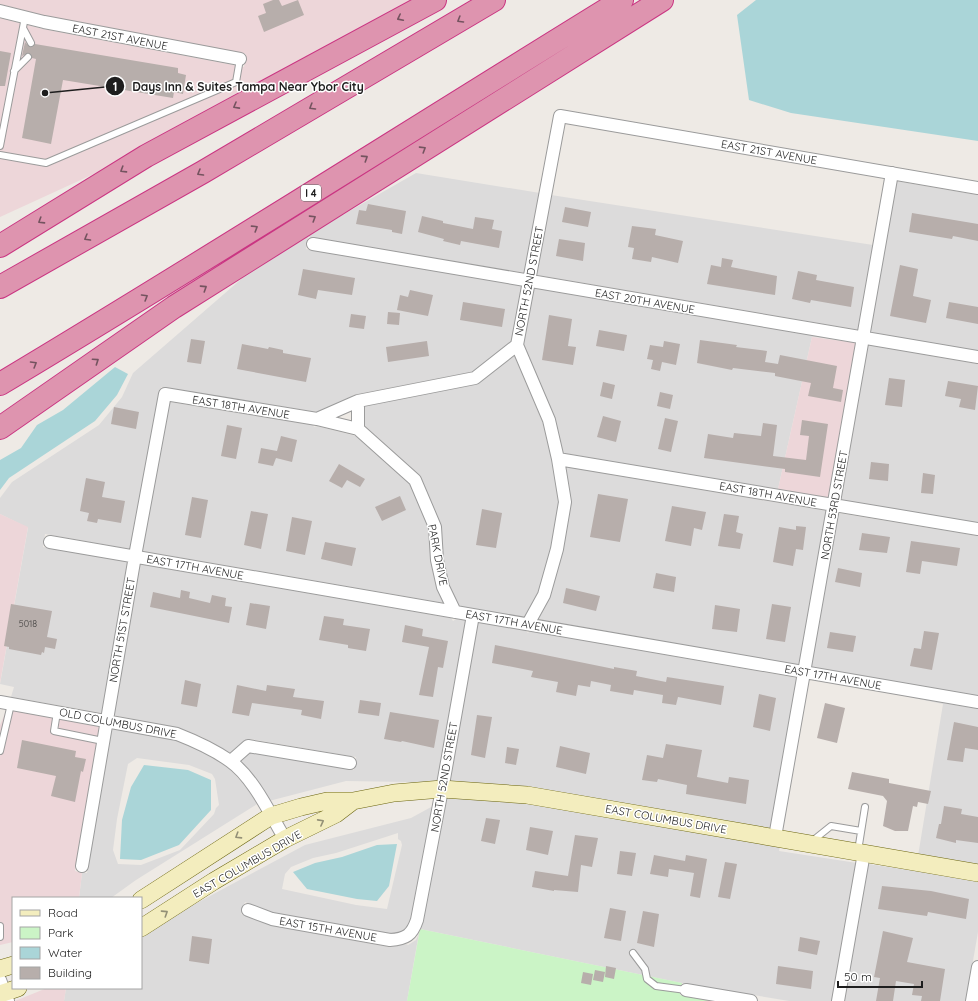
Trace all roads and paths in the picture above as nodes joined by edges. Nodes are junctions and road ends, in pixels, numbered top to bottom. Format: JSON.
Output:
{"nodes":[{"id":1,"x":435,"y":0,"type":"edge"},
{"id":2,"x":494,"y":0,"type":"edge"},
{"id":3,"x":622,"y":0,"type":"edge"},
{"id":4,"x":662,"y":0,"type":"edge"},
{"id":5,"x":0,"y":11,"type":"edge"},
{"id":6,"x":24,"y":23,"type":"junction"},
{"id":7,"x":31,"y":43,"type":"dead end"},
{"id":8,"x":28,"y":57,"type":"dead end"},
{"id":9,"x":240,"y":59,"type":"joint"},
{"id":10,"x":14,"y":72,"type":"junction"},
{"id":11,"x":560,"y":116,"type":"joint"},
{"id":12,"x":0,"y":146,"type":"edge"},
{"id":13,"x":0,"y":155,"type":"edge"},
{"id":14,"x":892,"y":173,"type":"junction"},
{"id":15,"x":978,"y":188,"type":"edge"},
{"id":16,"x":313,"y":244,"type":"dead end"},
{"id":17,"x":0,"y":246,"type":"edge"},
{"id":18,"x":529,"y":281,"type":"junction"},
{"id":19,"x":0,"y":287,"type":"edge"},
{"id":20,"x":863,"y":338,"type":"junction"},
{"id":21,"x":517,"y":345,"type":"junction"},
{"id":22,"x":978,"y":357,"type":"edge"},
{"id":23,"x":0,"y":384,"type":"edge"},
{"id":24,"x":166,"y":394,"type":"joint"},
{"id":25,"x":358,"y":401,"type":"junction"},
{"id":26,"x":317,"y":419,"type":"junction"},
{"id":27,"x":0,"y":428,"type":"edge"},
{"id":28,"x":358,"y":429,"type":"junction"},
{"id":29,"x":558,"y":459,"type":"junction"},
{"id":30,"x":834,"y":505,"type":"junction"},
{"id":31,"x":978,"y":530,"type":"edge"},
{"id":32,"x":50,"y":542,"type":"dead end"},
{"id":33,"x":135,"y":556,"type":"junction"},
{"id":34,"x":455,"y":612,"type":"junction"},
{"id":35,"x":473,"y":615,"type":"junction"},
{"id":36,"x":528,"y":624,"type":"junction"},
{"id":37,"x":804,"y":672,"type":"junction"},
{"id":38,"x":978,"y":702,"type":"edge"},
{"id":39,"x":6,"y":703,"type":"edge"},
{"id":40,"x":57,"y":712,"type":"junction"},
{"id":41,"x":107,"y":720,"type":"junction"},
{"id":42,"x":103,"y":741,"type":"junction"},
{"id":43,"x":0,"y":752,"type":"edge"},
{"id":44,"x":231,"y":761,"type":"junction"},
{"id":45,"x":350,"y":763,"type":"dead end"},
{"id":46,"x":442,"y":789,"type":"junction"},
{"id":47,"x":353,"y":801,"type":"junction"},
{"id":48,"x":865,"y":807,"type":"dead end"},
{"id":49,"x":271,"y":816,"type":"junction"},
{"id":50,"x":861,"y":831,"type":"junction"},
{"id":51,"x":775,"y":837,"type":"junction"},
{"id":52,"x":285,"y":839,"type":"junction"},
{"id":53,"x":808,"y":843,"type":"junction"},
{"id":54,"x":861,"y":853,"type":"junction"},
{"id":55,"x":82,"y":866,"type":"dead end"},
{"id":56,"x":978,"y":873,"type":"edge"},
{"id":57,"x":142,"y":899,"type":"edge"},
{"id":58,"x":248,"y":910,"type":"dead end"},
{"id":59,"x":142,"y":927,"type":"edge"},
{"id":60,"x":0,"y":929,"type":"edge"},
{"id":61,"x":408,"y":936,"type":"joint"},
{"id":62,"x":0,"y":937,"type":"edge"},
{"id":63,"x":633,"y":953,"type":"dead end"},
{"id":64,"x":12,"y":965,"type":"edge"},
{"id":65,"x":978,"y":967,"type":"edge"},
{"id":66,"x":0,"y":969,"type":"edge"},
{"id":67,"x":686,"y":990,"type":"joint"},
{"id":68,"x":751,"y":1001,"type":"edge"},
{"id":69,"x":838,"y":1001,"type":"edge"},
{"id":70,"x":972,"y":1001,"type":"edge"}],
"edges":[{"from":1,"to":17,"type":"highway","one_way":true},
{"from":2,"to":19,"type":"highway","one_way":true},
{"from":23,"to":3,"type":"highway","number":"I 4","one_way":true},
{"from":27,"to":4,"type":"highway","one_way":true},
{"from":5,"to":6,"type":"street","name":"EAST 21ST AVENUE"},
{"from":6,"to":7,"type":"lane"},
{"from":6,"to":9,"type":"street","name":"EAST 21ST AVENUE"},
{"from":6,"to":10,"type":"lane"},
{"from":8,"to":10,"type":"lane"},
{"from":9,"to":13,"type":"lane"},
{"from":10,"to":12,"type":"lane"},
{"from":11,"to":14,"type":"street","name":"EAST 21ST AVENUE"},
{"from":11,"to":18,"type":"street","name":"NORTH 52ND STREET"},
{"from":14,"to":15,"type":"street","name":"EAST 21ST AVENUE"},
{"from":14,"to":20,"type":"street","name":"NORTH 53RD STREET"},
{"from":16,"to":18,"type":"street","name":"EAST 20TH AVENUE"},
{"from":18,"to":20,"type":"street","name":"EAST 20TH AVENUE"},
{"from":18,"to":21,"type":"street","name":"NORTH 52ND STREET"},
{"from":20,"to":22,"type":"street","name":"EAST 20TH AVENUE"},
{"from":20,"to":30,"type":"street","name":"NORTH 53RD STREET"},
{"from":21,"to":25,"type":"street"},
{"from":21,"to":29,"type":"street","name":"NORTH 52ND STREET"},
{"from":24,"to":26,"type":"street","name":"EAST 18TH AVENUE"},
{"from":24,"to":33,"type":"street","name":"NORTH 51ST STREET"},
{"from":25,"to":26,"type":"street"},
{"from":25,"to":28,"type":"street"},
{"from":26,"to":28,"type":"street","name":"PARK DRIVE"},
{"from":28,"to":34,"type":"street","name":"PARK DRIVE"},
{"from":29,"to":30,"type":"street","name":"EAST 18TH AVENUE"},
{"from":29,"to":36,"type":"street","name":"NORTH 52ND STREET"},
{"from":30,"to":31,"type":"street","name":"EAST 18TH AVENUE"},
{"from":30,"to":37,"type":"street","name":"NORTH 53RD STREET"},
{"from":32,"to":33,"type":"street","name":"EAST 17TH AVENUE"},
{"from":33,"to":34,"type":"street","name":"EAST 17TH AVENUE"},
{"from":33,"to":41,"type":"street","name":"NORTH 51ST STREET"},
{"from":34,"to":35,"type":"street","name":"EAST 17TH AVENUE"},
{"from":35,"to":36,"type":"street","name":"EAST 17TH AVENUE"},
{"from":35,"to":46,"type":"street","name":"NORTH 52ND STREET"},
{"from":36,"to":37,"type":"street","name":"EAST 17TH AVENUE"},
{"from":37,"to":38,"type":"street","name":"EAST 17TH AVENUE"},
{"from":37,"to":51,"type":"street","name":"NORTH 53RD STREET"},
{"from":39,"to":40,"type":"street","name":"OLD COLUMBUS DRIVE"},
{"from":39,"to":43,"type":"lane"},
{"from":40,"to":41,"type":"street","name":"OLD COLUMBUS DRIVE"},
{"from":40,"to":42,"type":"lane"},
{"from":41,"to":42,"type":"street","name":"NORTH 51ST STREET"},
{"from":41,"to":44,"type":"street","name":"OLD COLUMBUS DRIVE"},
{"from":42,"to":55,"type":"street","name":"NORTH 51ST STREET"},
{"from":44,"to":45,"type":"street"},
{"from":44,"to":49,"type":"street","name":"OLD COLUMBUS DRIVE"},
{"from":46,"to":47,"type":"main road","name":"EAST COLUMBUS DRIVE"},
{"from":46,"to":51,"type":"main road","name":"EAST COLUMBUS DRIVE"},
{"from":46,"to":61,"type":"street","name":"NORTH 52ND STREET"},
{"from":47,"to":49,"type":"main road","name":"EAST COLUMBUS DRIVE"},
{"from":52,"to":47,"type":"main road","name":"EAST COLUMBUS DRIVE","one_way":true},
{"from":48,"to":50,"type":"lane"},
{"from":49,"to":52,"type":"street","name":"OLD COLUMBUS DRIVE"},
{"from":49,"to":57,"type":"main road","name":"EAST COLUMBUS DRIVE","one_way":true},
{"from":50,"to":53,"type":"lane"},
{"from":50,"to":54,"type":"lane"},
{"from":51,"to":53,"type":"main road","name":"EAST COLUMBUS DRIVE"},
{"from":59,"to":52,"type":"main road","name":"EAST COLUMBUS DRIVE","one_way":true},
{"from":53,"to":54,"type":"main road","name":"EAST COLUMBUS DRIVE"},
{"from":54,"to":56,"type":"main road","name":"EAST COLUMBUS DRIVE"},
{"from":54,"to":69,"type":"street"},
{"from":58,"to":61,"type":"street","name":"EAST 15TH AVENUE"},
{"from":60,"to":62,"type":"lane"},
{"from":63,"to":67,"type":"lane"},
{"from":64,"to":66,"type":"main road"},
{"from":65,"to":70,"type":"street"},
{"from":67,"to":68,"type":"street"}]}
